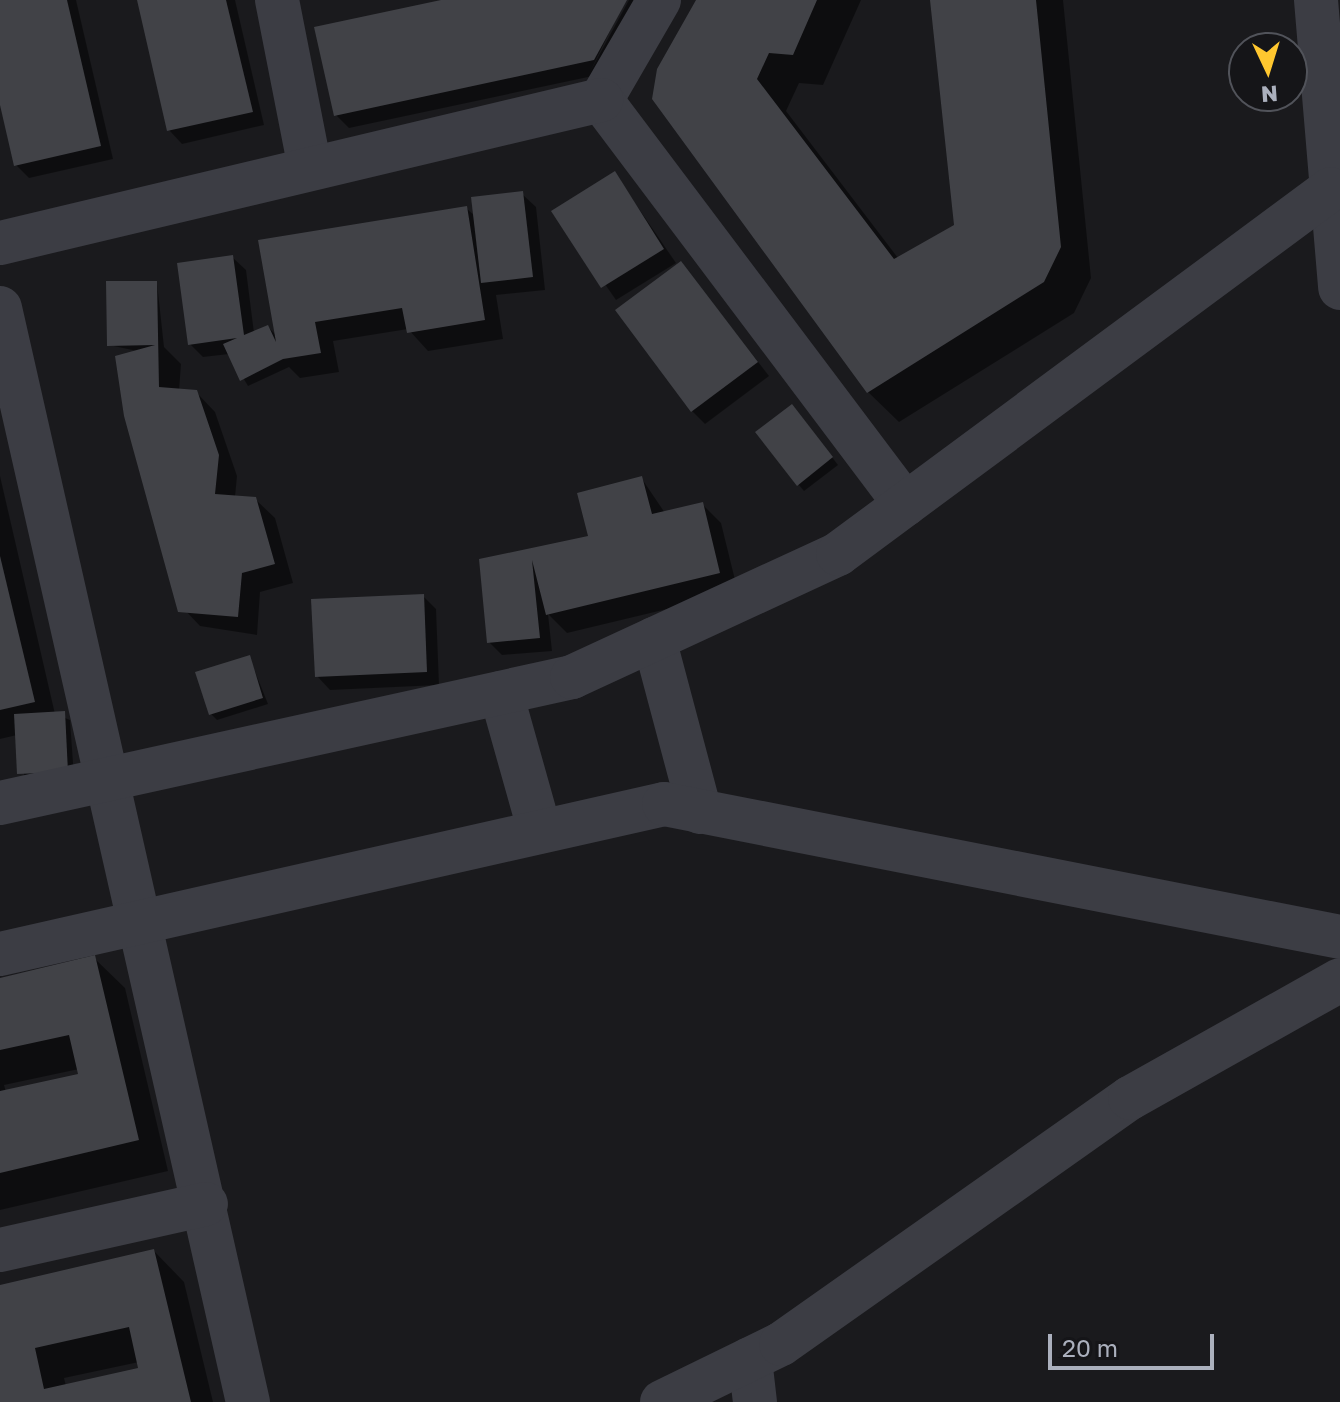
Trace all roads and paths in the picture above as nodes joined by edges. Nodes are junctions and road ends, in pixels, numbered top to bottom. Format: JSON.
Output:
{"nodes":[{"id":1,"x":277,"y":0,"type":"edge"},
{"id":2,"x":659,"y":0,"type":"edge"},
{"id":3,"x":1316,"y":0,"type":"edge"},
{"id":4,"x":601,"y":100,"type":"junction"},
{"id":5,"x":310,"y":168,"type":"junction"},
{"id":6,"x":1331,"y":189,"type":"junction"},
{"id":7,"x":0,"y":243,"type":"edge"},
{"id":8,"x":1340,"y":288,"type":"edge"},
{"id":9,"x":0,"y":308,"type":"edge"},
{"id":10,"x":905,"y":504,"type":"junction"},
{"id":11,"x":654,"y":639,"type":"junction"},
{"id":12,"x":501,"y":693,"type":"junction"},
{"id":13,"x":112,"y":778,"type":"junction"},
{"id":14,"x":0,"y":803,"type":"edge"},
{"id":15,"x":700,"y":812,"type":"junction"},
{"id":16,"x":540,"y":832,"type":"junction"},
{"id":17,"x":144,"y":921,"type":"junction"},
{"id":18,"x":1340,"y":937,"type":"edge"},
{"id":19,"x":0,"y":954,"type":"edge"},
{"id":20,"x":1340,"y":980,"type":"edge"},
{"id":21,"x":206,"y":1204,"type":"junction"},
{"id":22,"x":0,"y":1250,"type":"edge"},
{"id":23,"x":750,"y":1359,"type":"junction"},
{"id":24,"x":248,"y":1402,"type":"edge"},
{"id":25,"x":662,"y":1402,"type":"edge"},
{"id":26,"x":755,"y":1402,"type":"edge"}],
"edges":[{"from":1,"to":5,"type":"street"},
{"from":2,"to":4,"type":"street"},
{"from":3,"to":6,"type":"street"},
{"from":4,"to":5,"type":"street"},
{"from":4,"to":10,"type":"street"},
{"from":5,"to":7,"type":"street"},
{"from":6,"to":8,"type":"street"},
{"from":6,"to":10,"type":"street"},
{"from":9,"to":13,"type":"street"},
{"from":10,"to":11,"type":"street"},
{"from":11,"to":12,"type":"street"},
{"from":11,"to":15,"type":"street"},
{"from":12,"to":13,"type":"street"},
{"from":12,"to":16,"type":"street"},
{"from":13,"to":14,"type":"street"},
{"from":13,"to":17,"type":"street"},
{"from":15,"to":16,"type":"street"},
{"from":15,"to":18,"type":"street"},
{"from":16,"to":17,"type":"street"},
{"from":17,"to":19,"type":"street"},
{"from":17,"to":21,"type":"street"},
{"from":20,"to":23,"type":"street"},
{"from":21,"to":22,"type":"street"},
{"from":21,"to":24,"type":"street"},
{"from":23,"to":25,"type":"street"},
{"from":23,"to":26,"type":"street"}]}
